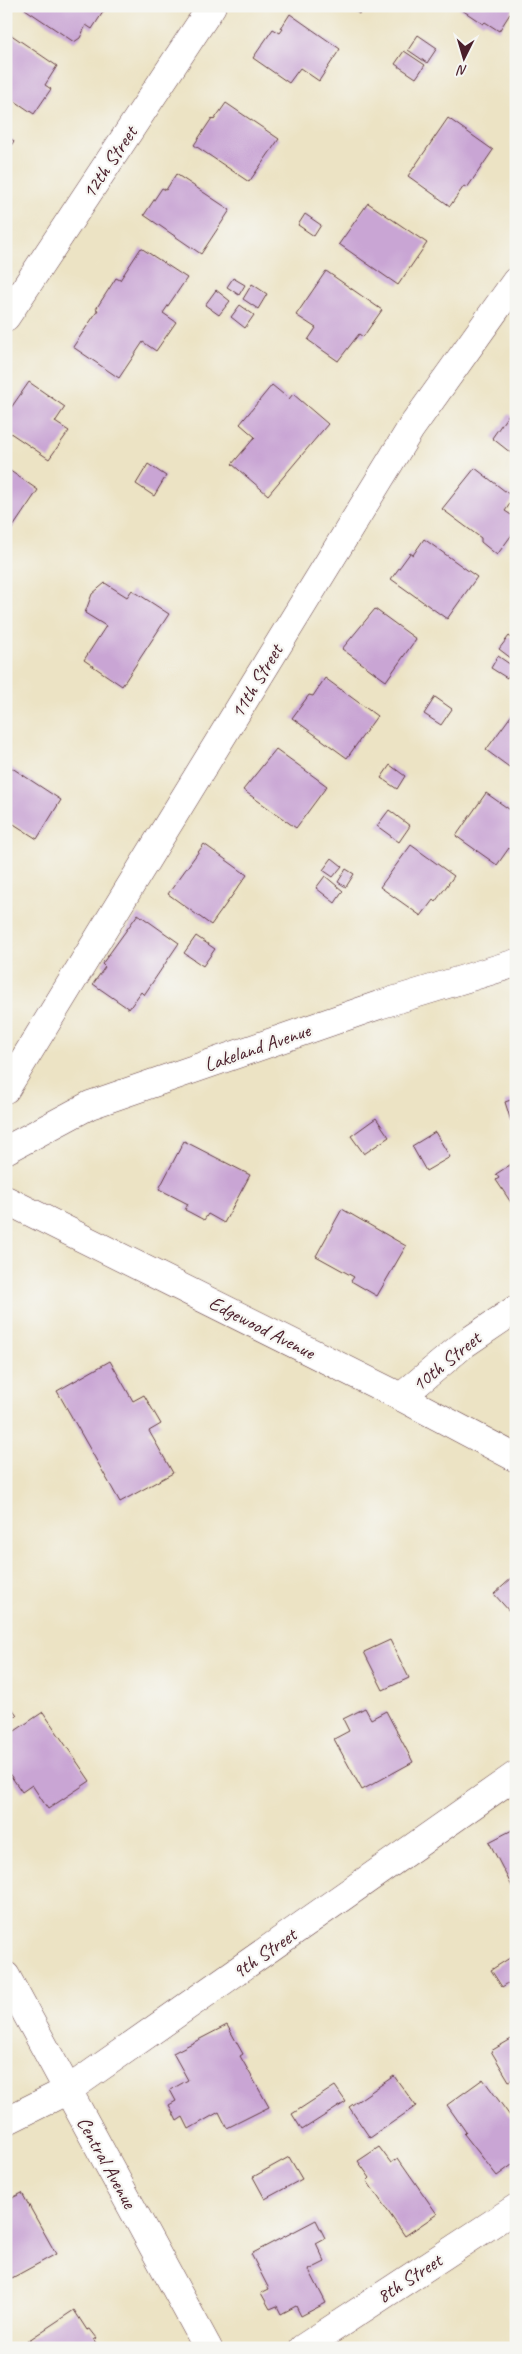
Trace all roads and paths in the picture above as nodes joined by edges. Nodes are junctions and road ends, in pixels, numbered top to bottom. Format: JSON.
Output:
{"nodes":[{"id":1,"x":212,"y":6,"type":"edge"},
{"id":2,"x":516,"y":281,"type":"edge"},
{"id":3,"x":6,"y":317,"type":"edge"},
{"id":4,"x":516,"y":963,"type":"edge"},
{"id":5,"x":6,"y":1089,"type":"edge"},
{"id":6,"x":6,"y":1150,"type":"edge"},
{"id":7,"x":6,"y":1200,"type":"edge"},
{"id":8,"x":516,"y":1308,"type":"edge"},
{"id":9,"x":401,"y":1397,"type":"junction"},
{"id":10,"x":516,"y":1458,"type":"edge"},
{"id":11,"x":516,"y":1775,"type":"edge"},
{"id":12,"x":6,"y":1976,"type":"edge"},
{"id":13,"x":68,"y":2090,"type":"junction"},
{"id":14,"x":6,"y":2121,"type":"edge"},
{"id":15,"x":516,"y":2208,"type":"edge"},
{"id":16,"x":208,"y":2348,"type":"edge"},
{"id":17,"x":303,"y":2348,"type":"edge"}],
"edges":[{"from":1,"to":3,"type":"street","name":"12th Street"},
{"from":2,"to":5,"type":"street","name":"11th Street"},
{"from":4,"to":6,"type":"street","name":"Lakeland Avenue"},
{"from":7,"to":9,"type":"street","name":"Edgewood Avenue"},
{"from":8,"to":9,"type":"street","name":"10th Street"},
{"from":9,"to":10,"type":"street","name":"Edgewood Avenue"},
{"from":11,"to":13,"type":"street","name":"9th Street"},
{"from":12,"to":13,"type":"street","name":"Central Avenue"},
{"from":13,"to":14,"type":"street","name":"9th Street"},
{"from":13,"to":16,"type":"street","name":"Central Avenue"},
{"from":15,"to":17,"type":"street","name":"8th Street"}]}
